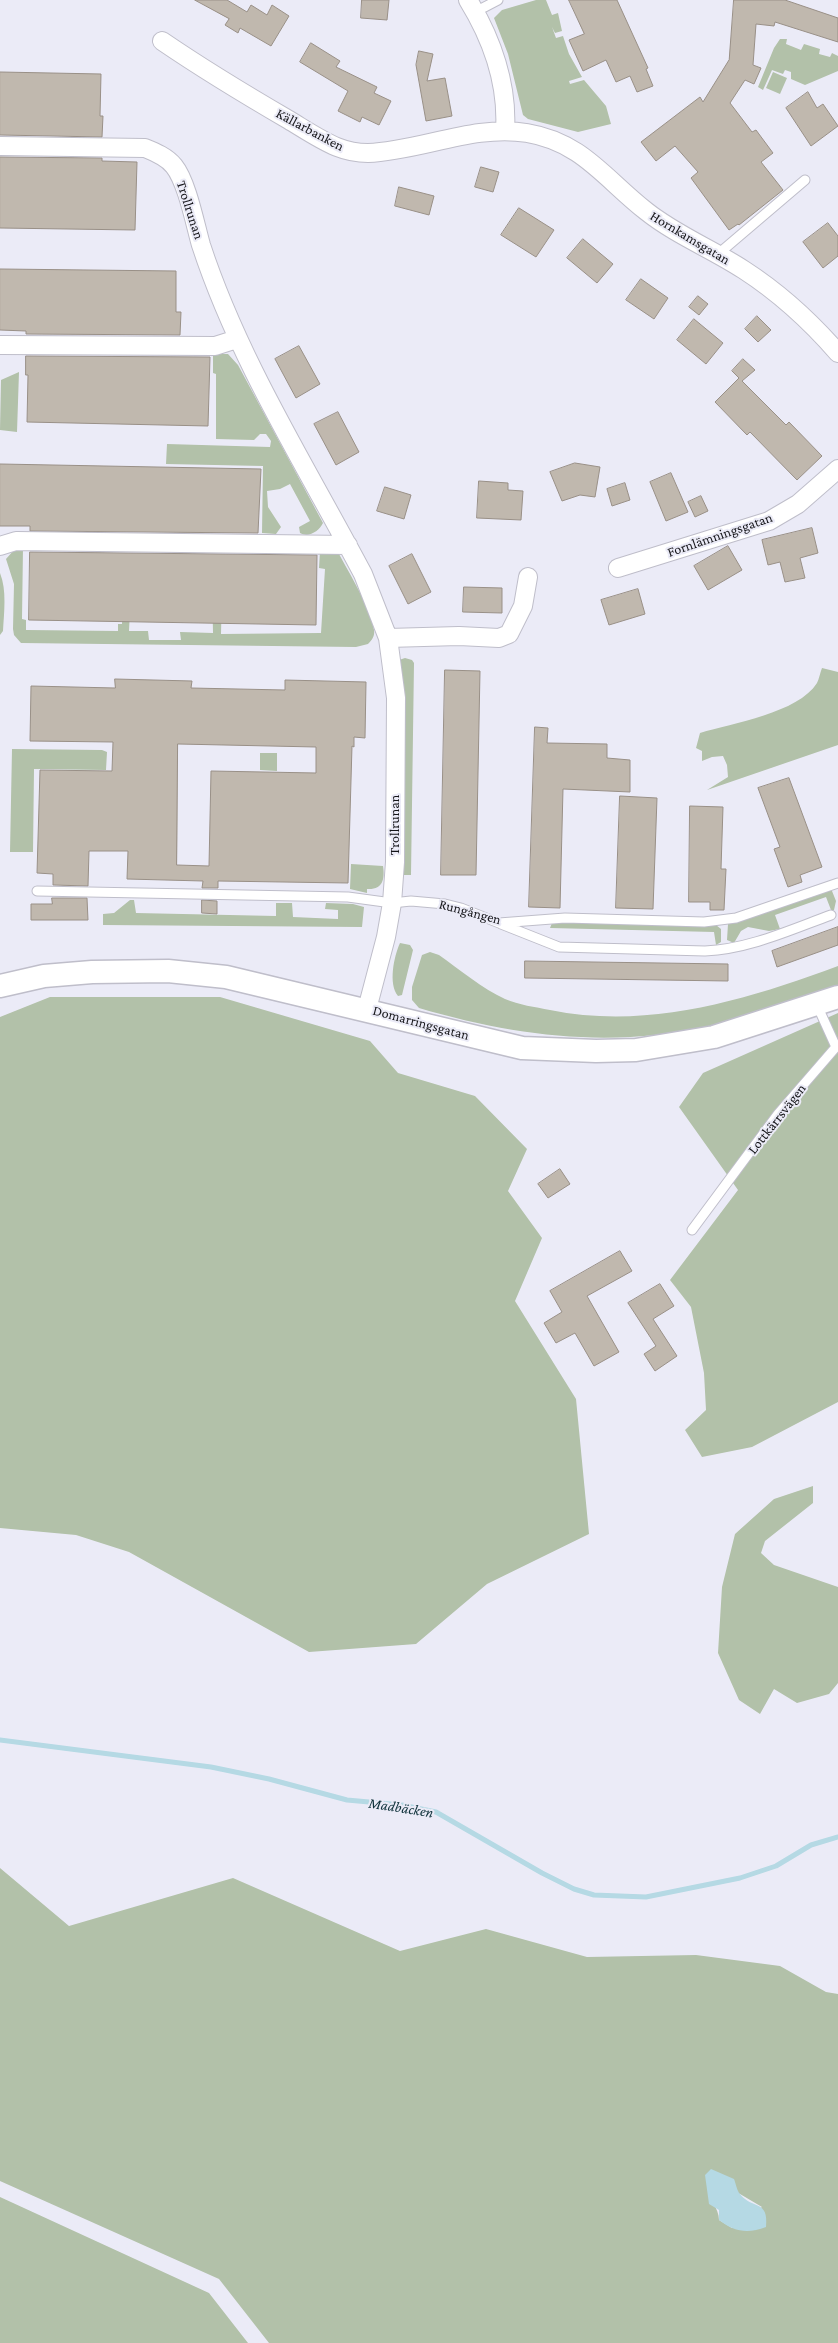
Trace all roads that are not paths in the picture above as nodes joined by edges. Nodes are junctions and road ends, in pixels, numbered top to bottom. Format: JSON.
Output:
{"nodes":[{"id":1,"x":498,"y":0,"type":"edge"},
{"id":2,"x":472,"y":6,"type":"edge"},
{"id":3,"x":162,"y":41,"type":"dead end"},
{"id":4,"x":505,"y":130,"type":"junction"},
{"id":5,"x":0,"y":146,"type":"edge"},
{"id":6,"x":805,"y":180,"type":"dead end"},
{"id":7,"x":717,"y":255,"type":"junction"},
{"id":8,"x":237,"y":339,"type":"junction"},
{"id":9,"x":0,"y":345,"type":"edge"},
{"id":10,"x":838,"y":352,"type":"edge"},
{"id":11,"x":838,"y":469,"type":"edge"},
{"id":12,"x":348,"y":545,"type":"junction"},
{"id":13,"x":0,"y":546,"type":"edge"},
{"id":14,"x":618,"y":568,"type":"dead end"},
{"id":15,"x":528,"y":577,"type":"dead end"},
{"id":16,"x":388,"y":638,"type":"junction"},
{"id":17,"x":838,"y":883,"type":"edge"},
{"id":18,"x":37,"y":891,"type":"dead end"},
{"id":19,"x":392,"y":903,"type":"junction"},
{"id":20,"x":831,"y":915,"type":"dead end"},
{"id":21,"x":499,"y":922,"type":"junction"},
{"id":22,"x":0,"y":986,"type":"edge"},
{"id":23,"x":838,"y":997,"type":"edge"},
{"id":24,"x":817,"y":1004,"type":"junction"},
{"id":25,"x":367,"y":1009,"type":"junction"},
{"id":26,"x":692,"y":1230,"type":"dead end"}],
"edges":[{"from":1,"to":2,"type":"lane"},
{"from":2,"to":4,"type":"street"},
{"from":3,"to":4,"type":"street","name":"Källarbanken"},
{"from":4,"to":7,"type":"street","name":"Hornkamsgatan"},
{"from":5,"to":8,"type":"street","name":"Trollrunan"},
{"from":6,"to":7,"type":"lane"},
{"from":7,"to":10,"type":"street","name":"Hornkamsgatan"},
{"from":8,"to":9,"type":"street"},
{"from":8,"to":12,"type":"street","name":"Trollrunan"},
{"from":11,"to":14,"type":"street","name":"Fornlämningsgatan"},
{"from":12,"to":13,"type":"street"},
{"from":12,"to":16,"type":"street","name":"Trollrunan"},
{"from":15,"to":16,"type":"street"},
{"from":16,"to":19,"type":"street","name":"Trollrunan"},
{"from":17,"to":21,"type":"lane","name":"Rungången"},
{"from":18,"to":19,"type":"lane","name":"Rungången"},
{"from":19,"to":21,"type":"lane","name":"Rungången"},
{"from":19,"to":25,"type":"street","name":"Trollrunan"},
{"from":20,"to":21,"type":"lane"},
{"from":22,"to":25,"type":"street","name":"Domarringsgatan"},
{"from":23,"to":24,"type":"street","name":"Domarringsgatan"},
{"from":24,"to":25,"type":"street","name":"Domarringsgatan"},
{"from":24,"to":26,"type":"lane","name":"Lottkärrsvägen"}]}
